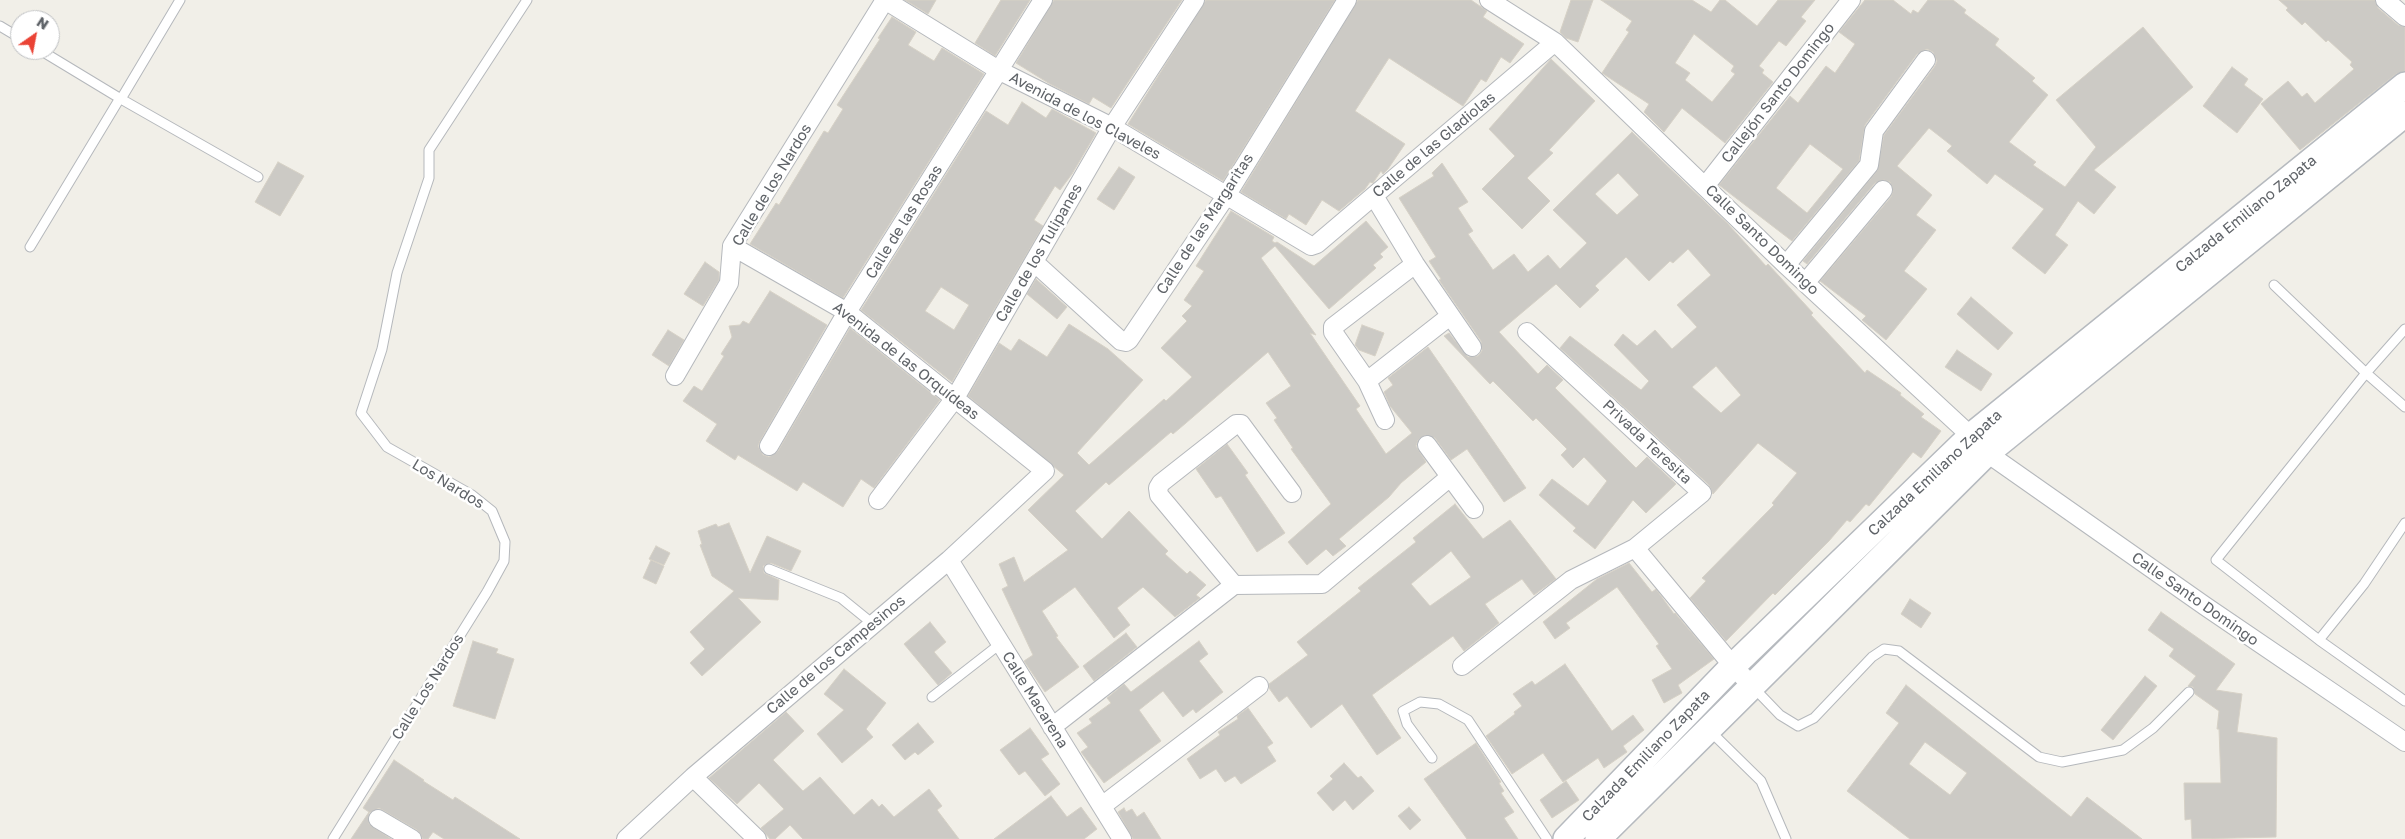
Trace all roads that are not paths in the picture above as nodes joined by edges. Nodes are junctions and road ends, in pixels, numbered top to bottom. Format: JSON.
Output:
{"nodes":[{"id":1,"x":180,"y":0,"type":"edge"},
{"id":2,"x":527,"y":0,"type":"edge"},
{"id":3,"x":885,"y":0,"type":"edge"},
{"id":4,"x":1043,"y":0,"type":"edge"},
{"id":5,"x":1195,"y":0,"type":"edge"},
{"id":6,"x":1347,"y":0,"type":"edge"},
{"id":7,"x":1489,"y":0,"type":"edge"},
{"id":8,"x":1851,"y":0,"type":"edge"},
{"id":9,"x":2385,"y":0,"type":"edge"},
{"id":10,"x":2405,"y":17,"type":"edge"},
{"id":11,"x":1555,"y":42,"type":"junction"},
{"id":12,"x":57,"y":60,"type":"edge"},
{"id":13,"x":1926,"y":60,"type":"dead end"},
{"id":14,"x":1000,"y":71,"type":"junction"},
{"id":15,"x":2405,"y":85,"type":"edge"},
{"id":16,"x":120,"y":98,"type":"junction"},
{"id":17,"x":2404,"y":115,"type":"edge"},
{"id":18,"x":1112,"y":127,"type":"junction"},
{"id":19,"x":258,"y":177,"type":"dead end"},
{"id":20,"x":1706,"y":185,"type":"junction"},
{"id":21,"x":1883,"y":190,"type":"dead end"},
{"id":22,"x":1226,"y":196,"type":"junction"},
{"id":23,"x":1374,"y":196,"type":"junction"},
{"id":24,"x":732,"y":246,"type":"junction"},
{"id":25,"x":1312,"y":246,"type":"joint"},
{"id":26,"x":30,"y":247,"type":"dead end"},
{"id":27,"x":1034,"y":262,"type":"junction"},
{"id":28,"x":1415,"y":264,"type":"junction"},
{"id":29,"x":1786,"y":265,"type":"junction"},
{"id":30,"x":1806,"y":282,"type":"junction"},
{"id":31,"x":2274,"y":285,"type":"dead end"},
{"id":32,"x":847,"y":312,"type":"junction"},
{"id":33,"x":1450,"y":316,"type":"junction"},
{"id":34,"x":2127,"y":326,"type":"junction"},
{"id":35,"x":2405,"y":329,"type":"edge"},
{"id":36,"x":1528,"y":332,"type":"dead end"},
{"id":37,"x":1472,"y":347,"type":"dead end"},
{"id":38,"x":2366,"y":373,"type":"junction"},
{"id":39,"x":675,"y":376,"type":"dead end"},
{"id":40,"x":1367,"y":381,"type":"junction"},
{"id":41,"x":954,"y":398,"type":"junction"},
{"id":42,"x":2405,"y":407,"type":"edge"},
{"id":43,"x":1385,"y":420,"type":"dead end"},
{"id":44,"x":1427,"y":445,"type":"dead end"},
{"id":45,"x":1979,"y":445,"type":"junction"},
{"id":46,"x":768,"y":446,"type":"dead end"},
{"id":47,"x":1046,"y":471,"type":"joint"},
{"id":48,"x":1450,"y":477,"type":"junction"},
{"id":49,"x":1292,"y":493,"type":"dead end"},
{"id":50,"x":878,"y":500,"type":"dead end"},
{"id":51,"x":1474,"y":509,"type":"dead end"},
{"id":52,"x":2405,"y":524,"type":"edge"},
{"id":53,"x":500,"y":529,"type":"joint"},
{"id":54,"x":1635,"y":548,"type":"junction"},
{"id":55,"x":949,"y":560,"type":"junction"},
{"id":56,"x":769,"y":569,"type":"dead end"},
{"id":57,"x":1234,"y":585,"type":"junction"},
{"id":58,"x":873,"y":624,"type":"junction"},
{"id":59,"x":2318,"y":640,"type":"junction"},
{"id":60,"x":1000,"y":644,"type":"junction"},
{"id":61,"x":1462,"y":666,"type":"dead end"},
{"id":62,"x":1733,"y":666,"type":"junction"},
{"id":63,"x":1259,"y":686,"type":"dead end"},
{"id":64,"x":1752,"y":686,"type":"junction"},
{"id":65,"x":2190,"y":692,"type":"dead end"},
{"id":66,"x":932,"y":697,"type":"dead end"},
{"id":67,"x":2405,"y":701,"type":"edge"},
{"id":68,"x":1052,"y":727,"type":"junction"},
{"id":69,"x":1708,"y":729,"type":"junction"},
{"id":70,"x":2405,"y":742,"type":"edge"},
{"id":71,"x":1432,"y":758,"type":"dead end"},
{"id":72,"x":693,"y":777,"type":"junction"},
{"id":73,"x":1102,"y":806,"type":"junction"},
{"id":74,"x":378,"y":819,"type":"dead end"},
{"id":75,"x":333,"y":839,"type":"edge"},
{"id":76,"x":412,"y":839,"type":"edge"},
{"id":77,"x":626,"y":839,"type":"edge"},
{"id":78,"x":758,"y":839,"type":"edge"},
{"id":79,"x":1122,"y":839,"type":"edge"},
{"id":80,"x":1547,"y":839,"type":"edge"},
{"id":81,"x":1566,"y":839,"type":"edge"},
{"id":82,"x":1598,"y":839,"type":"edge"},
{"id":83,"x":1786,"y":839,"type":"edge"}],
"edges":[{"from":1,"to":16,"type":"lane"},
{"from":2,"to":53,"type":"lane","name":"Los Nardos"},
{"from":3,"to":14,"type":"street","name":"Avenida de los Claveles"},
{"from":3,"to":24,"type":"street","name":"Calle de los Nardos"},
{"from":4,"to":14,"type":"street","name":"Calle de las Rosas"},
{"from":5,"to":18,"type":"street","name":"Calle de los Tulipanes"},
{"from":6,"to":22,"type":"street","name":"Calle de las Margaritas"},
{"from":7,"to":11,"type":"street","name":"Calle Santo Domingo"},
{"from":8,"to":20,"type":"street","name":"Callejón Santo Domingo"},
{"from":9,"to":10,"type":"street"},
{"from":11,"to":20,"type":"street","name":"Calle Santo Domingo"},
{"from":11,"to":23,"type":"street","name":"Calle de las Gladiolas"},
{"from":12,"to":16,"type":"lane"},
{"from":13,"to":29,"type":"street"},
{"from":14,"to":18,"type":"street","name":"Avenida de los Claveles"},
{"from":14,"to":32,"type":"street","name":"Calle de las Rosas"},
{"from":15,"to":34,"type":"main road","name":"Calzada Emiliano Zapata"},
{"from":16,"to":19,"type":"lane"},
{"from":16,"to":26,"type":"lane"},
{"from":17,"to":34,"type":"main road","name":"Calzada Emiliano Zapata"},
{"from":18,"to":22,"type":"street","name":"Avenida de los Claveles"},
{"from":18,"to":27,"type":"street","name":"Calle de los Tulipanes"},
{"from":20,"to":29,"type":"street","name":"Calle Santo Domingo"},
{"from":21,"to":30,"type":"street"},
{"from":22,"to":25,"type":"street","name":"Avenida de los Claveles"},
{"from":22,"to":27,"type":"street","name":"Calle de las Margaritas"},
{"from":23,"to":25,"type":"street","name":"Calle de las Gladiolas"},
{"from":23,"to":28,"type":"street"},
{"from":24,"to":32,"type":"street","name":"Avenida de las Orquídeas"},
{"from":24,"to":39,"type":"street","name":"Calle de los Nardos"},
{"from":27,"to":41,"type":"street","name":"Calle de los Tulipanes"},
{"from":28,"to":33,"type":"street"},
{"from":28,"to":40,"type":"street"},
{"from":29,"to":30,"type":"street","name":"Calle Santo Domingo"},
{"from":30,"to":45,"type":"street","name":"Calle Santo Domingo"},
{"from":31,"to":38,"type":"lane"},
{"from":32,"to":41,"type":"street","name":"Avenida de las Orquídeas"},
{"from":32,"to":46,"type":"street","name":"Calle de las Rosas"},
{"from":33,"to":37,"type":"street"},
{"from":33,"to":40,"type":"street"},
{"from":34,"to":45,"type":"main road","name":"Calzada Emiliano Zapata"},
{"from":35,"to":38,"type":"lane"},
{"from":36,"to":54,"type":"street","name":"Privada Teresita"},
{"from":38,"to":42,"type":"lane"},
{"from":38,"to":59,"type":"lane"},
{"from":40,"to":43,"type":"street"},
{"from":41,"to":47,"type":"street","name":"Avenida de las Orquídeas"},
{"from":41,"to":50,"type":"street","name":"Calle de los Tulipanes"},
{"from":44,"to":48,"type":"street"},
{"from":45,"to":62,"type":"main road","name":"Calzada Emiliano Zapata"},
{"from":45,"to":64,"type":"main road","name":"Calzada Emiliano Zapata"},
{"from":45,"to":70,"type":"street","name":"Calle Santo Domingo"},
{"from":47,"to":55,"type":"street","name":"Calle de los Campesinos"},
{"from":48,"to":51,"type":"street"},
{"from":48,"to":57,"type":"street"},
{"from":49,"to":57,"type":"street"},
{"from":52,"to":59,"type":"lane"},
{"from":53,"to":75,"type":"lane","name":"Calle Los Nardos"},
{"from":54,"to":61,"type":"street"},
{"from":54,"to":62,"type":"street"},
{"from":55,"to":58,"type":"street","name":"Calle de los Campesinos"},
{"from":55,"to":60,"type":"street","name":"Calle Macarena"},
{"from":56,"to":58,"type":"lane"},
{"from":57,"to":68,"type":"street"},
{"from":58,"to":72,"type":"street","name":"Calle de los Campesinos"},
{"from":59,"to":67,"type":"lane"},
{"from":60,"to":66,"type":"lane"},
{"from":60,"to":68,"type":"street","name":"Calle Macarena"},
{"from":62,"to":64,"type":"street"},
{"from":62,"to":81,"type":"main road","name":"Calzada Emiliano Zapata"},
{"from":63,"to":73,"type":"street"},
{"from":64,"to":65,"type":"lane"},
{"from":64,"to":69,"type":"main road","name":"Calzada Emiliano Zapata"},
{"from":68,"to":73,"type":"street","name":"Calle Macarena"},
{"from":69,"to":82,"type":"main road","name":"Calzada Emiliano Zapata"},
{"from":69,"to":83,"type":"lane"},
{"from":71,"to":80,"type":"lane"},
{"from":72,"to":77,"type":"street","name":"Calle de los Campesinos"},
{"from":72,"to":78,"type":"street"},
{"from":73,"to":79,"type":"street","name":"Calle Macarena"},
{"from":74,"to":76,"type":"street"}]}
